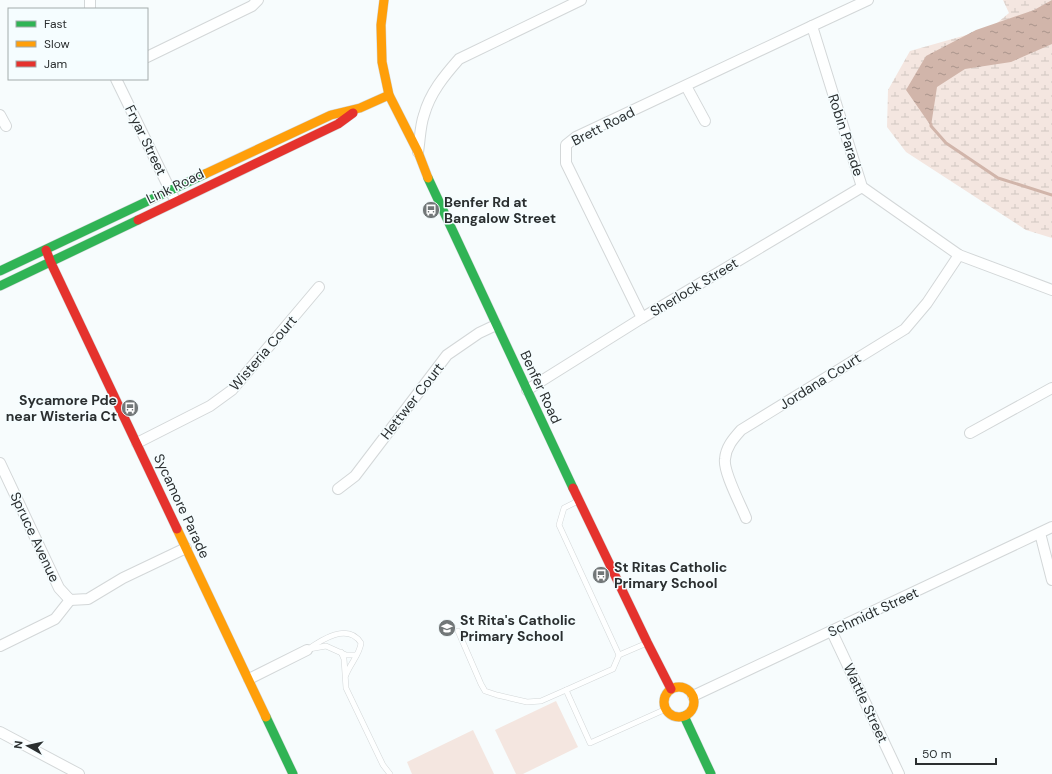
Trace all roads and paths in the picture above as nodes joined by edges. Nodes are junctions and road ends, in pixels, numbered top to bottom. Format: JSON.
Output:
{"nodes":[{"id":1,"x":258,"y":0,"type":"edge"},
{"id":2,"x":384,"y":0,"type":"edge"},
{"id":3,"x":581,"y":0,"type":"edge"},
{"id":4,"x":868,"y":0,"type":"edge"},
{"id":5,"x":812,"y":26,"type":"junction"},
{"id":6,"x":148,"y":57,"type":"edge"},
{"id":7,"x":116,"y":80,"type":"edge"},
{"id":8,"x":686,"y":86,"type":"junction"},
{"id":9,"x":389,"y":95,"type":"junction"},
{"id":10,"x":360,"y":108,"type":"junction"},
{"id":11,"x":0,"y":115,"type":"edge"},
{"id":12,"x":705,"y":121,"type":"dead end"},
{"id":13,"x":6,"y":126,"type":"dead end"},
{"id":14,"x":418,"y":152,"type":"junction"},
{"id":15,"x":862,"y":187,"type":"junction"},
{"id":16,"x":170,"y":190,"type":"junction"},
{"id":17,"x":176,"y":202,"type":"junction"},
{"id":18,"x":46,"y":250,"type":"junction"},
{"id":19,"x":959,"y":255,"type":"junction"},
{"id":20,"x":51,"y":263,"type":"junction"},
{"id":21,"x":0,"y":271,"type":"edge"},
{"id":22,"x":0,"y":286,"type":"edge"},
{"id":23,"x":319,"y":287,"type":"dead end"},
{"id":24,"x":1052,"y":290,"type":"edge"},
{"id":25,"x":642,"y":318,"type":"junction"},
{"id":26,"x":496,"y":325,"type":"junction"},
{"id":27,"x":1052,"y":388,"type":"edge"},
{"id":28,"x":527,"y":390,"type":"junction"},
{"id":29,"x":970,"y":433,"type":"dead end"},
{"id":30,"x":137,"y":443,"type":"junction"},
{"id":31,"x":0,"y":463,"type":"edge"},
{"id":32,"x":338,"y":489,"type":"dead end"},
{"id":33,"x":580,"y":500,"type":"junction"},
{"id":34,"x":746,"y":518,"type":"dead end"},
{"id":35,"x":1052,"y":527,"type":"edge"},
{"id":36,"x":1040,"y":533,"type":"junction"},
{"id":37,"x":186,"y":548,"type":"junction"},
{"id":38,"x":1052,"y":580,"type":"edge"},
{"id":39,"x":70,"y":600,"type":"junction"},
{"id":40,"x":458,"y":631,"type":"dead end"},
{"id":41,"x":832,"y":632,"type":"junction"},
{"id":42,"x":648,"y":642,"type":"junction"},
{"id":43,"x":0,"y":646,"type":"edge"},
{"id":44,"x":307,"y":650,"type":"junction"},
{"id":45,"x":341,"y":652,"type":"junction"},
{"id":46,"x":356,"y":655,"type":"junction"},
{"id":47,"x":619,"y":655,"type":"junction"},
{"id":48,"x":345,"y":676,"type":"junction"},
{"id":49,"x":250,"y":679,"type":"junction"},
{"id":50,"x":671,"y":689,"type":"junction"},
{"id":51,"x":566,"y":690,"type":"junction"},
{"id":52,"x":693,"y":696,"type":"junction"},
{"id":53,"x":666,"y":709,"type":"junction"},
{"id":54,"x":684,"y":716,"type":"junction"},
{"id":55,"x":0,"y":732,"type":"edge"},
{"id":56,"x":79,"y":774,"type":"edge"},
{"id":57,"x":293,"y":774,"type":"edge"},
{"id":58,"x":390,"y":774,"type":"edge"},
{"id":59,"x":711,"y":774,"type":"edge"},
{"id":60,"x":899,"y":774,"type":"edge"}],
"edges":[{"from":1,"to":6,"type":"street"},
{"from":2,"to":9,"type":"street"},
{"from":3,"to":14,"type":"street"},
{"from":4,"to":5,"type":"street"},
{"from":5,"to":8,"type":"street","name":"Brett Road"},
{"from":5,"to":15,"type":"street","name":"Robin Parade"},
{"from":7,"to":16,"type":"street","name":"Fryar Street"},
{"from":8,"to":12,"type":"street"},
{"from":8,"to":25,"type":"street","name":"Brett Road"},
{"from":9,"to":10,"type":"street","name":"Link Road"},
{"from":9,"to":14,"type":"street","name":"Benfer Road"},
{"from":10,"to":16,"type":"street","name":"Link Road"},
{"from":10,"to":17,"type":"street","name":"Link Road"},
{"from":11,"to":13,"type":"street"},
{"from":14,"to":26,"type":"street","name":"Benfer Road"},
{"from":15,"to":19,"type":"street","name":"Robin Parade"},
{"from":15,"to":25,"type":"street","name":"Sherlock Street"},
{"from":16,"to":17,"type":"street","name":"Fryar Street"},
{"from":16,"to":18,"type":"street","name":"Link Road"},
{"from":17,"to":20,"type":"street","name":"Link Road"},
{"from":18,"to":20,"type":"street","name":"Sycamore Parade"},
{"from":18,"to":21,"type":"street","name":"Link Road"},
{"from":19,"to":24,"type":"street","name":"Robin Parade"},
{"from":19,"to":34,"type":"street","name":"Jordana Court"},
{"from":20,"to":22,"type":"street","name":"Link Road"},
{"from":20,"to":30,"type":"street","name":"Sycamore Parade"},
{"from":23,"to":30,"type":"street","name":"Wisteria Court"},
{"from":25,"to":28,"type":"street","name":"Sherlock Street"},
{"from":26,"to":28,"type":"street","name":"Benfer Road"},
{"from":26,"to":32,"type":"street","name":"Hettwer Court"},
{"from":27,"to":29,"type":"street"},
{"from":28,"to":33,"type":"street","name":"Benfer Road"},
{"from":30,"to":37,"type":"street","name":"Sycamore Parade"},
{"from":31,"to":39,"type":"street","name":"Spruce Avenue"},
{"from":33,"to":42,"type":"street","name":"Benfer Road"},
{"from":33,"to":47,"type":"lane"},
{"from":35,"to":36,"type":"street","name":"Schmidt Street"},
{"from":36,"to":38,"type":"street"},
{"from":36,"to":41,"type":"street","name":"Schmidt Street"},
{"from":37,"to":39,"type":"street"},
{"from":37,"to":49,"type":"street","name":"Sycamore Parade"},
{"from":39,"to":43,"type":"street"},
{"from":40,"to":51,"type":"lane"},
{"from":41,"to":52,"type":"street","name":"Schmidt Street"},
{"from":41,"to":60,"type":"street","name":"Wattle Street"},
{"from":42,"to":47,"type":"lane"},
{"from":42,"to":50,"type":"street","name":"Benfer Road"},
{"from":44,"to":45,"type":"lane"},
{"from":44,"to":46,"type":"lane"},
{"from":44,"to":49,"type":"street"},
{"from":45,"to":46,"type":"lane"},
{"from":45,"to":48,"type":"lane"},
{"from":46,"to":48,"type":"lane"},
{"from":47,"to":51,"type":"lane"},
{"from":48,"to":58,"type":"lane"},
{"from":49,"to":57,"type":"street","name":"Sycamore Parade"},
{"from":50,"to":52,"type":"street"},
{"from":50,"to":53,"type":"street"},
{"from":51,"to":53,"type":"lane"},
{"from":52,"to":54,"type":"street"},
{"from":53,"to":54,"type":"street"},
{"from":54,"to":59,"type":"street"},
{"from":55,"to":56,"type":"street"}]}
